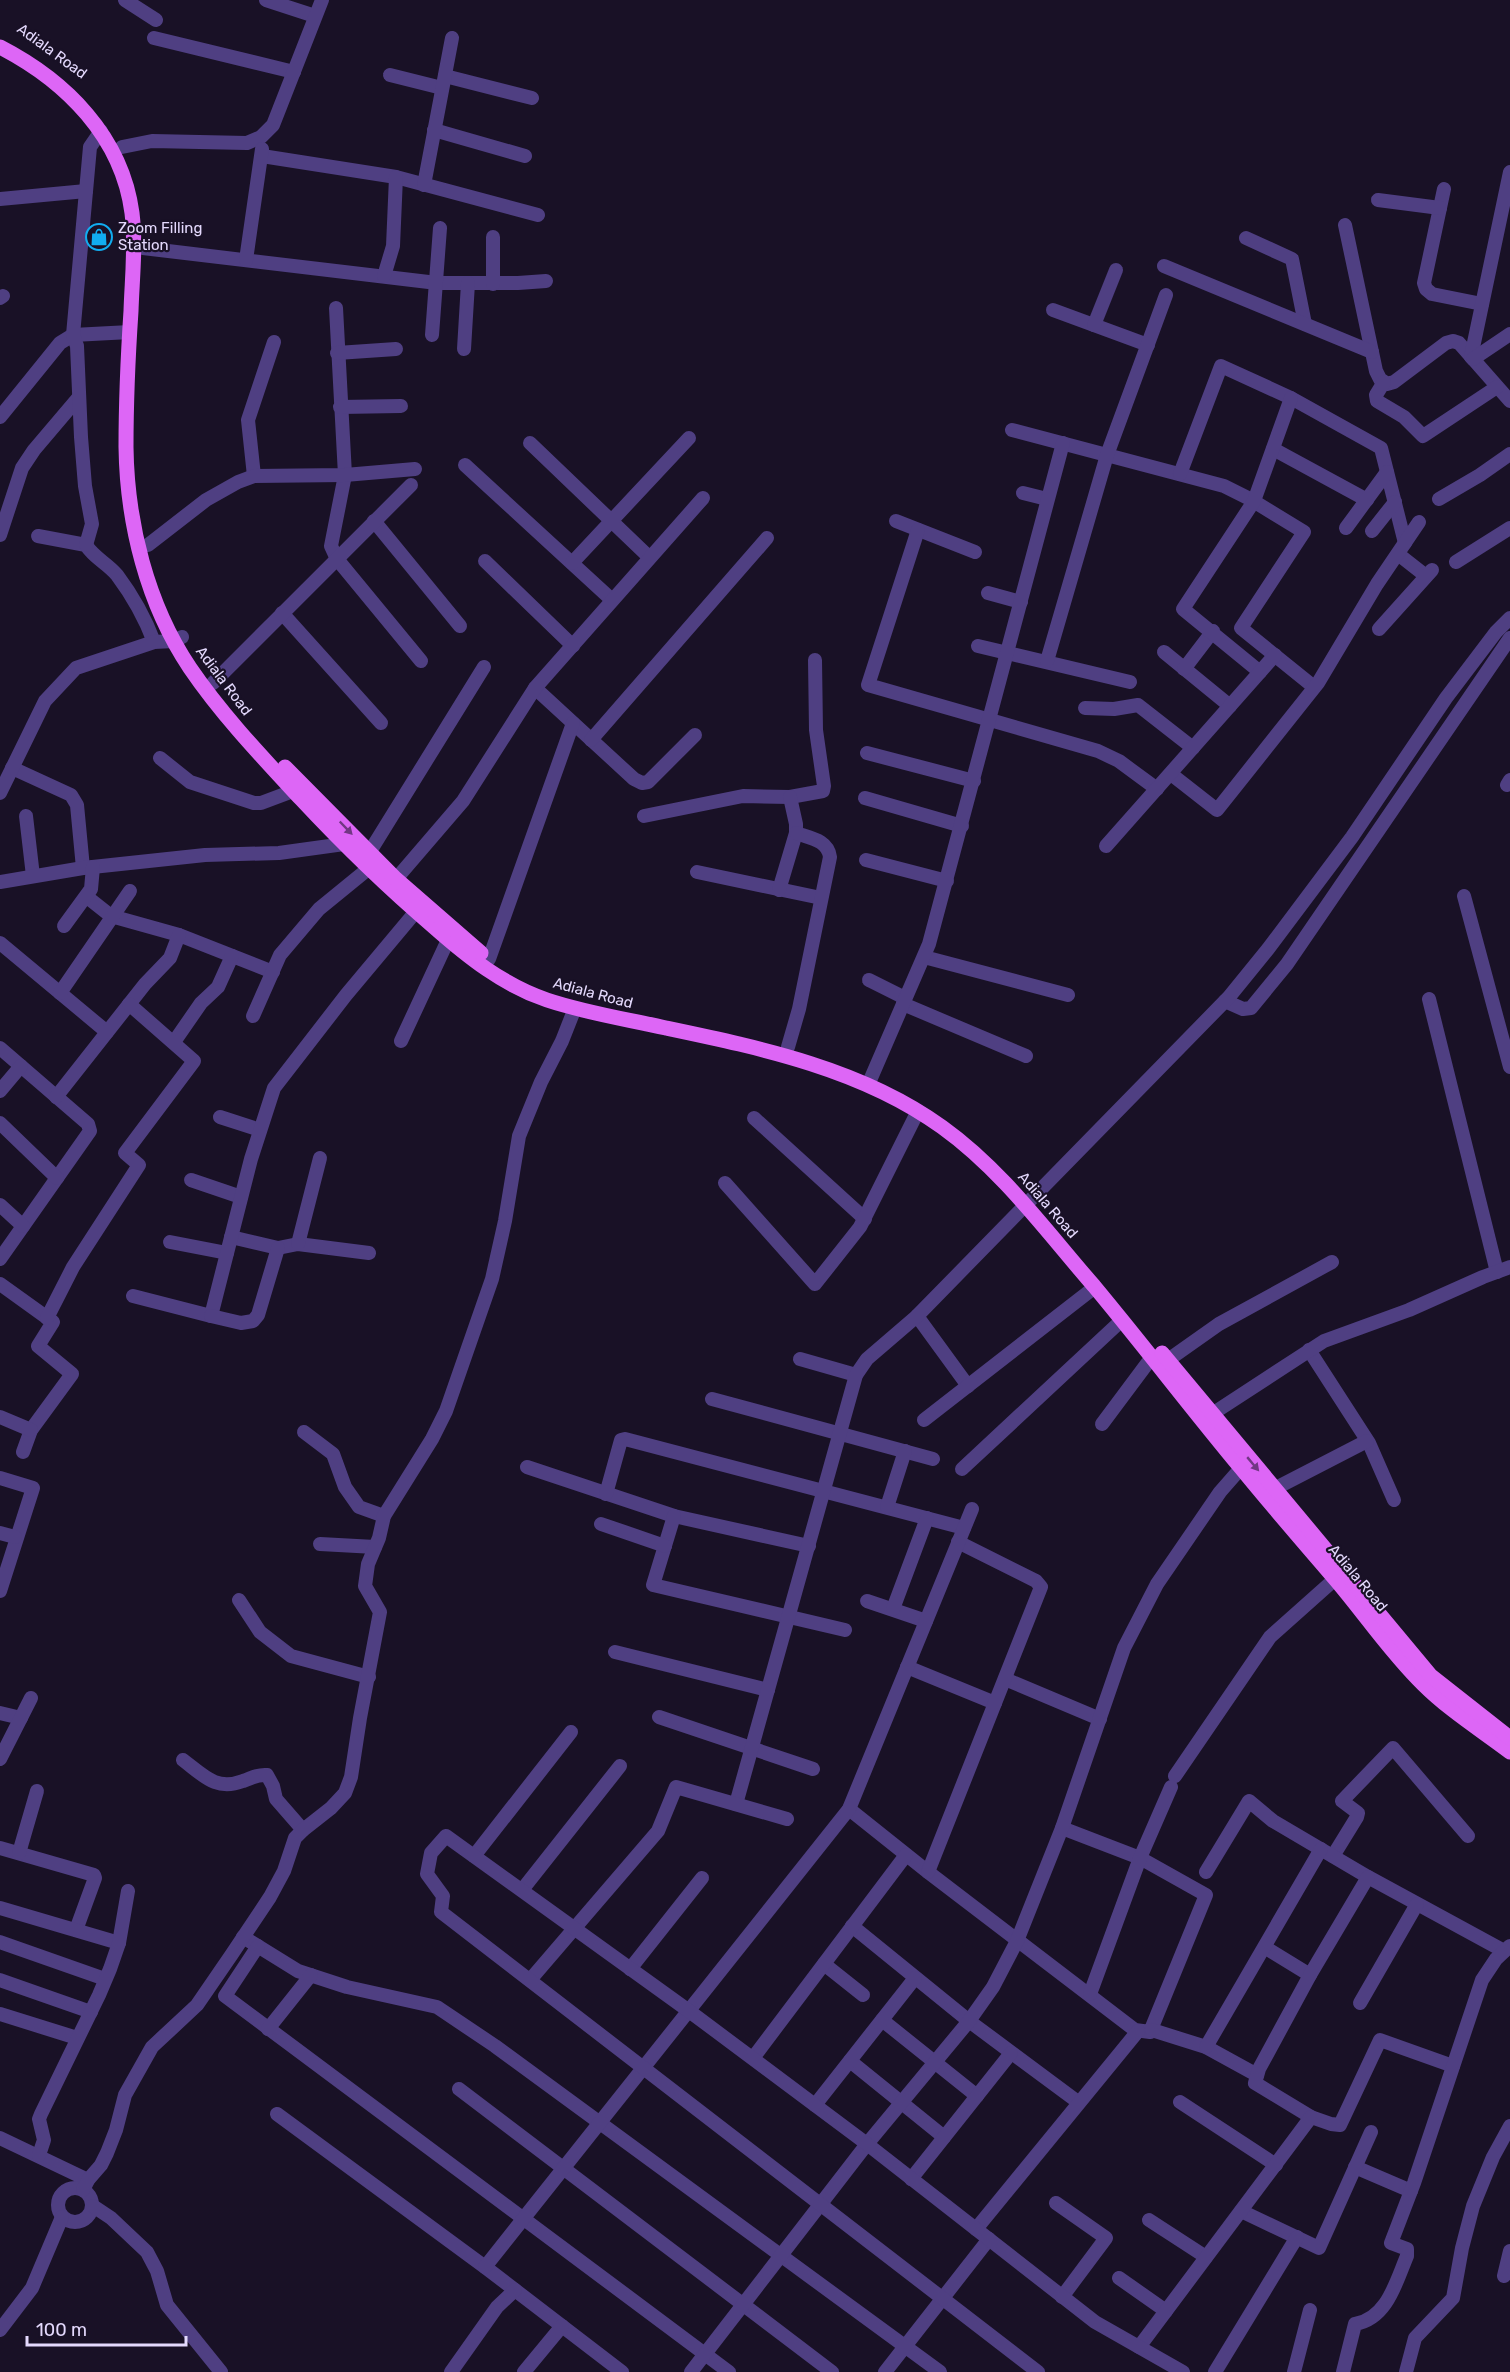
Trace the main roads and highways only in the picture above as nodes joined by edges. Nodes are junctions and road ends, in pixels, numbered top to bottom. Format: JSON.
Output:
{"nodes":[{"id":1,"x":0,"y":36,"type":"edge"},
{"id":2,"x":0,"y":47,"type":"edge"},
{"id":3,"x":178,"y":639,"type":"junction"},
{"id":4,"x":419,"y":908,"type":"junction"},
{"id":5,"x":451,"y":935,"type":"junction"},
{"id":6,"x":870,"y":1080,"type":"junction"},
{"id":7,"x":1028,"y":1202,"type":"junction"},
{"id":8,"x":1160,"y":1358,"type":"junction"},
{"id":9,"x":1510,"y":1738,"type":"edge"},
{"id":10,"x":1510,"y":1752,"type":"edge"}],
"edges":[{"from":1,"to":3,"type":"main road","name":"Adiala Road"},
{"from":2,"to":3,"type":"main road","name":"Adiala Road"},
{"from":3,"to":4,"type":"main road","name":"Adiala Road","one_way":true},
{"from":3,"to":4,"type":"main road","name":"Adiala Road"},
{"from":4,"to":5,"type":"main road","name":"Adiala Road"},
{"from":5,"to":6,"type":"main road","name":"Adiala Road"},
{"from":5,"to":6,"type":"main road","name":"Adiala Road"},
{"from":6,"to":7,"type":"main road","name":"Adiala Road"},
{"from":6,"to":7,"type":"main road","name":"Adiala Road"},
{"from":7,"to":8,"type":"main road","name":"Adiala Road"},
{"from":7,"to":8,"type":"main road","name":"Adiala Road"},
{"from":8,"to":9,"type":"main road","name":"Adiala Road","one_way":true},
{"from":8,"to":10,"type":"main road","name":"Adiala Road"}]}
